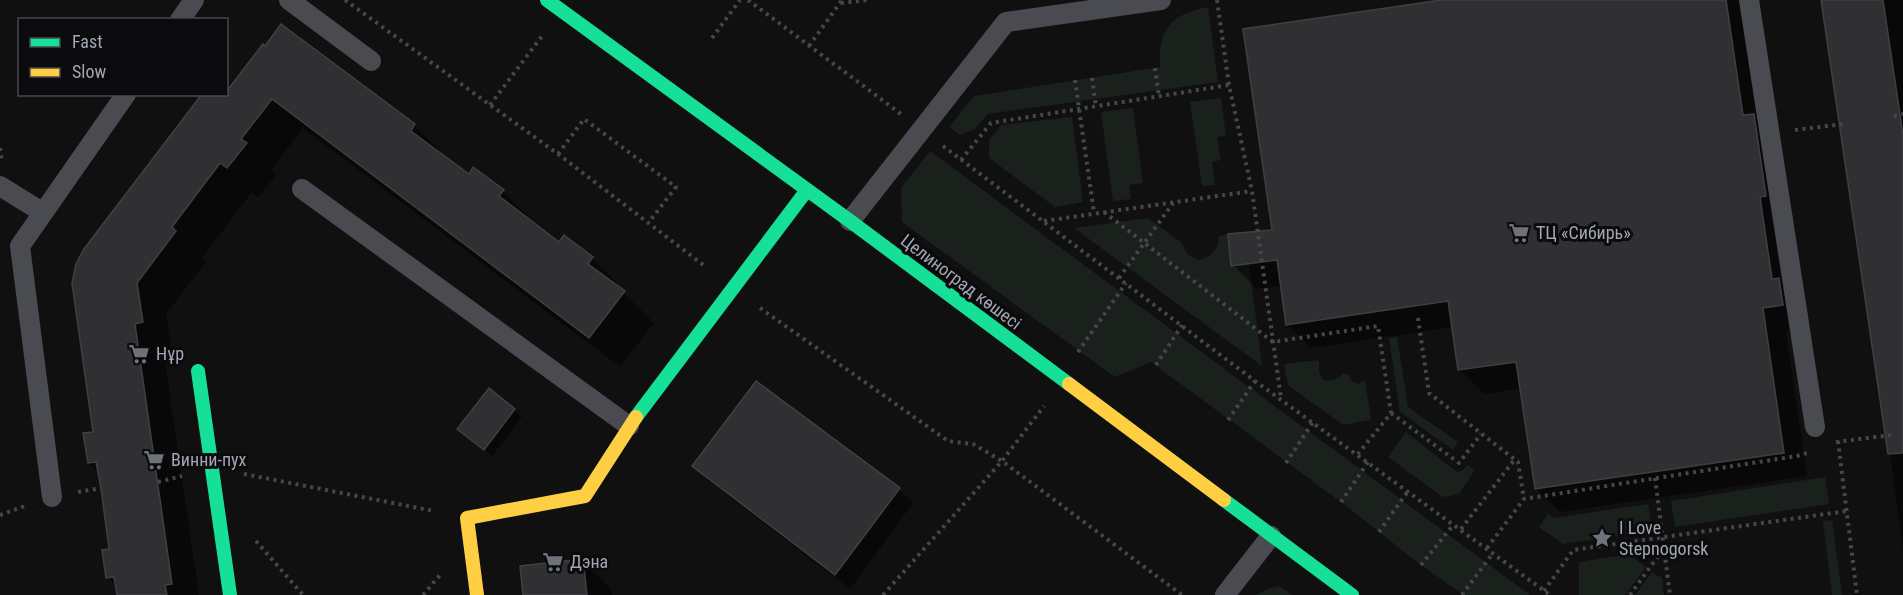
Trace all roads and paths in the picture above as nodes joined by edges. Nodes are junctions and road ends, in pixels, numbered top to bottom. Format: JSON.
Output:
{"nodes":[{"id":1,"x":194,"y":0,"type":"edge"},
{"id":2,"x":289,"y":0,"type":"edge"},
{"id":3,"x":548,"y":0,"type":"edge"},
{"id":4,"x":740,"y":0,"type":"edge"},
{"id":5,"x":748,"y":0,"type":"edge"},
{"id":6,"x":867,"y":0,"type":"edge"},
{"id":7,"x":1161,"y":0,"type":"edge"},
{"id":8,"x":1218,"y":0,"type":"edge"},
{"id":9,"x":1749,"y":0,"type":"edge"},
{"id":10,"x":841,"y":2,"type":"edge"},
{"id":11,"x":181,"y":18,"type":"edge"},
{"id":12,"x":712,"y":38,"type":"dead end"},
{"id":13,"x":540,"y":39,"type":"dead end"},
{"id":14,"x":809,"y":46,"type":"junction"},
{"id":15,"x":371,"y":61,"type":"dead end"},
{"id":16,"x":1155,"y":68,"type":"dead end"},
{"id":17,"x":1092,"y":78,"type":"dead end"},
{"id":18,"x":1075,"y":80,"type":"dead end"},
{"id":19,"x":1229,"y":85,"type":"junction"},
{"id":20,"x":125,"y":96,"type":"edge"},
{"id":21,"x":1159,"y":98,"type":"junction"},
{"id":22,"x":490,"y":105,"type":"dead end"},
{"id":23,"x":1096,"y":107,"type":"junction"},
{"id":24,"x":1079,"y":109,"type":"junction"},
{"id":25,"x":1903,"y":114,"type":"edge"},
{"id":26,"x":1894,"y":116,"type":"dead end"},
{"id":27,"x":1844,"y":124,"type":"dead end"},
{"id":28,"x":921,"y":129,"type":"junction"},
{"id":29,"x":1770,"y":134,"type":"junction"},
{"id":30,"x":558,"y":154,"type":"dead end"},
{"id":31,"x":961,"y":160,"type":"junction"},
{"id":32,"x":0,"y":186,"type":"edge"},
{"id":33,"x":302,"y":189,"type":"dead end"},
{"id":34,"x":807,"y":190,"type":"junction"},
{"id":35,"x":1252,"y":191,"type":"junction"},
{"id":36,"x":1173,"y":202,"type":"junction"},
{"id":37,"x":1104,"y":212,"type":"junction"},
{"id":38,"x":42,"y":213,"type":"junction"},
{"id":39,"x":1094,"y":213,"type":"junction"},
{"id":40,"x":850,"y":221,"type":"junction"},
{"id":41,"x":1043,"y":221,"type":"junction"},
{"id":42,"x":648,"y":222,"type":"dead end"},
{"id":43,"x":1144,"y":242,"type":"junction"},
{"id":44,"x":1119,"y":278,"type":"junction"},
{"id":45,"x":1126,"y":283,"type":"junction"},
{"id":46,"x":1418,"y":318,"type":"dead end"},
{"id":47,"x":1182,"y":325,"type":"junction"},
{"id":48,"x":1273,"y":342,"type":"junction"},
{"id":49,"x":1156,"y":365,"type":"dead end"},
{"id":50,"x":198,"y":371,"type":"dead end"},
{"id":51,"x":1061,"y":379,"type":"junction"},
{"id":52,"x":1255,"y":381,"type":"junction"},
{"id":53,"x":1281,"y":399,"type":"junction"},
{"id":54,"x":1391,"y":412,"type":"junction"},
{"id":55,"x":1228,"y":420,"type":"dead end"},
{"id":56,"x":1313,"y":422,"type":"junction"},
{"id":57,"x":629,"y":426,"type":"junction"},
{"id":58,"x":1815,"y":427,"type":"dead end"},
{"id":59,"x":1481,"y":434,"type":"junction"},
{"id":60,"x":1892,"y":435,"type":"dead end"},
{"id":61,"x":1828,"y":445,"type":"dead end"},
{"id":62,"x":1818,"y":449,"type":"dead end"},
{"id":63,"x":1358,"y":454,"type":"junction"},
{"id":64,"x":1515,"y":459,"type":"junction"},
{"id":65,"x":1368,"y":462,"type":"junction"},
{"id":66,"x":1286,"y":463,"type":"dead end"},
{"id":67,"x":212,"y":468,"type":"junction"},
{"id":68,"x":1655,"y":478,"type":"junction"},
{"id":69,"x":1408,"y":490,"type":"junction"},
{"id":70,"x":52,"y":497,"type":"dead end"},
{"id":71,"x":1524,"y":499,"type":"junction"},
{"id":72,"x":1341,"y":502,"type":"dead end"},
{"id":73,"x":1847,"y":511,"type":"dead end"},
{"id":74,"x":467,"y":518,"type":"junction"},
{"id":75,"x":1454,"y":524,"type":"junction"},
{"id":76,"x":1461,"y":529,"type":"junction"},
{"id":77,"x":1379,"y":532,"type":"dead end"},
{"id":78,"x":1271,"y":536,"type":"junction"},
{"id":79,"x":252,"y":537,"type":"dead end"},
{"id":80,"x":1663,"y":537,"type":"junction"},
{"id":81,"x":1665,"y":547,"type":"junction"},
{"id":82,"x":1487,"y":548,"type":"junction"},
{"id":83,"x":1493,"y":553,"type":"junction"},
{"id":84,"x":1421,"y":565,"type":"dead end"},
{"id":85,"x":1544,"y":591,"type":"junction"},
{"id":86,"x":230,"y":595,"type":"edge"},
{"id":87,"x":303,"y":595,"type":"edge"},
{"id":88,"x":477,"y":595,"type":"edge"},
{"id":89,"x":883,"y":595,"type":"edge"},
{"id":90,"x":1225,"y":595,"type":"edge"},
{"id":91,"x":1352,"y":595,"type":"edge"},
{"id":92,"x":1462,"y":595,"type":"edge"},
{"id":93,"x":1550,"y":595,"type":"edge"},
{"id":94,"x":1630,"y":595,"type":"edge"},
{"id":95,"x":1670,"y":595,"type":"edge"}],
"edges":[{"from":1,"to":11,"type":"lane"},
{"from":2,"to":15,"type":"lane"},
{"from":3,"to":34,"type":"street","name":"Целиноград көшесі"},
{"from":4,"to":12,"type":"path"},
{"from":5,"to":14,"type":"path"},
{"from":6,"to":10,"type":"path"},
{"from":7,"to":28,"type":"lane"},
{"from":8,"to":19,"type":"path"},
{"from":9,"to":29,"type":"lane"},
{"from":10,"to":14,"type":"path"},
{"from":13,"to":22,"type":"path"},
{"from":14,"to":28,"type":"path"},
{"from":16,"to":21,"type":"path"},
{"from":17,"to":23,"type":"path"},
{"from":18,"to":24,"type":"path"},
{"from":19,"to":21,"type":"path"},
{"from":19,"to":35,"type":"path"},
{"from":20,"to":38,"type":"lane"},
{"from":21,"to":23,"type":"path"},
{"from":23,"to":24,"type":"path"},
{"from":24,"to":31,"type":"path"},
{"from":24,"to":39,"type":"path"},
{"from":25,"to":26,"type":"path"},
{"from":27,"to":29,"type":"path"},
{"from":28,"to":31,"type":"path"},
{"from":28,"to":40,"type":"lane"},
{"from":29,"to":58,"type":"lane"},
{"from":30,"to":42,"type":"path"},
{"from":31,"to":41,"type":"path"},
{"from":32,"to":38,"type":"lane"},
{"from":33,"to":57,"type":"lane"},
{"from":34,"to":40,"type":"street","name":"Целиноград көшесі"},
{"from":34,"to":57,"type":"street"},
{"from":35,"to":36,"type":"path"},
{"from":35,"to":48,"type":"path"},
{"from":36,"to":37,"type":"path"},
{"from":36,"to":43,"type":"path"},
{"from":37,"to":39,"type":"path"},
{"from":37,"to":43,"type":"path"},
{"from":38,"to":70,"type":"lane"},
{"from":39,"to":41,"type":"path"},
{"from":40,"to":51,"type":"street","name":"Целиноград көшесі"},
{"from":41,"to":44,"type":"path"},
{"from":43,"to":44,"type":"path"},
{"from":43,"to":48,"type":"path"},
{"from":44,"to":45,"type":"path"},
{"from":45,"to":47,"type":"path"},
{"from":45,"to":51,"type":"path"},
{"from":46,"to":59,"type":"path"},
{"from":47,"to":49,"type":"path"},
{"from":47,"to":52,"type":"path"},
{"from":48,"to":53,"type":"path"},
{"from":48,"to":54,"type":"path"},
{"from":50,"to":67,"type":"street"},
{"from":51,"to":78,"type":"street","name":"Целиноград көшесі"},
{"from":51,"to":89,"type":"path"},
{"from":52,"to":53,"type":"path"},
{"from":52,"to":55,"type":"path"},
{"from":53,"to":56,"type":"path"},
{"from":54,"to":59,"type":"path"},
{"from":54,"to":63,"type":"path"},
{"from":56,"to":63,"type":"path"},
{"from":56,"to":66,"type":"path"},
{"from":57,"to":74,"type":"street"},
{"from":59,"to":64,"type":"path"},
{"from":60,"to":61,"type":"path"},
{"from":62,"to":68,"type":"path"},
{"from":63,"to":65,"type":"path"},
{"from":64,"to":71,"type":"path"},
{"from":64,"to":76,"type":"path"},
{"from":65,"to":69,"type":"path"},
{"from":65,"to":72,"type":"path"},
{"from":67,"to":74,"type":"path"},
{"from":67,"to":86,"type":"street"},
{"from":68,"to":71,"type":"path"},
{"from":68,"to":80,"type":"path"},
{"from":69,"to":75,"type":"path"},
{"from":69,"to":77,"type":"path"},
{"from":71,"to":82,"type":"path"},
{"from":73,"to":80,"type":"path"},
{"from":74,"to":88,"type":"street"},
{"from":75,"to":76,"type":"path"},
{"from":75,"to":84,"type":"path"},
{"from":76,"to":82,"type":"path"},
{"from":78,"to":90,"type":"lane"},
{"from":78,"to":91,"type":"street","name":"Целиноград көшесі"},
{"from":79,"to":87,"type":"path"},
{"from":80,"to":81,"type":"path"},
{"from":80,"to":85,"type":"path"},
{"from":81,"to":94,"type":"path"},
{"from":81,"to":95,"type":"path"},
{"from":82,"to":83,"type":"path"},
{"from":83,"to":85,"type":"path"},
{"from":83,"to":92,"type":"path"},
{"from":85,"to":93,"type":"path"}]}
